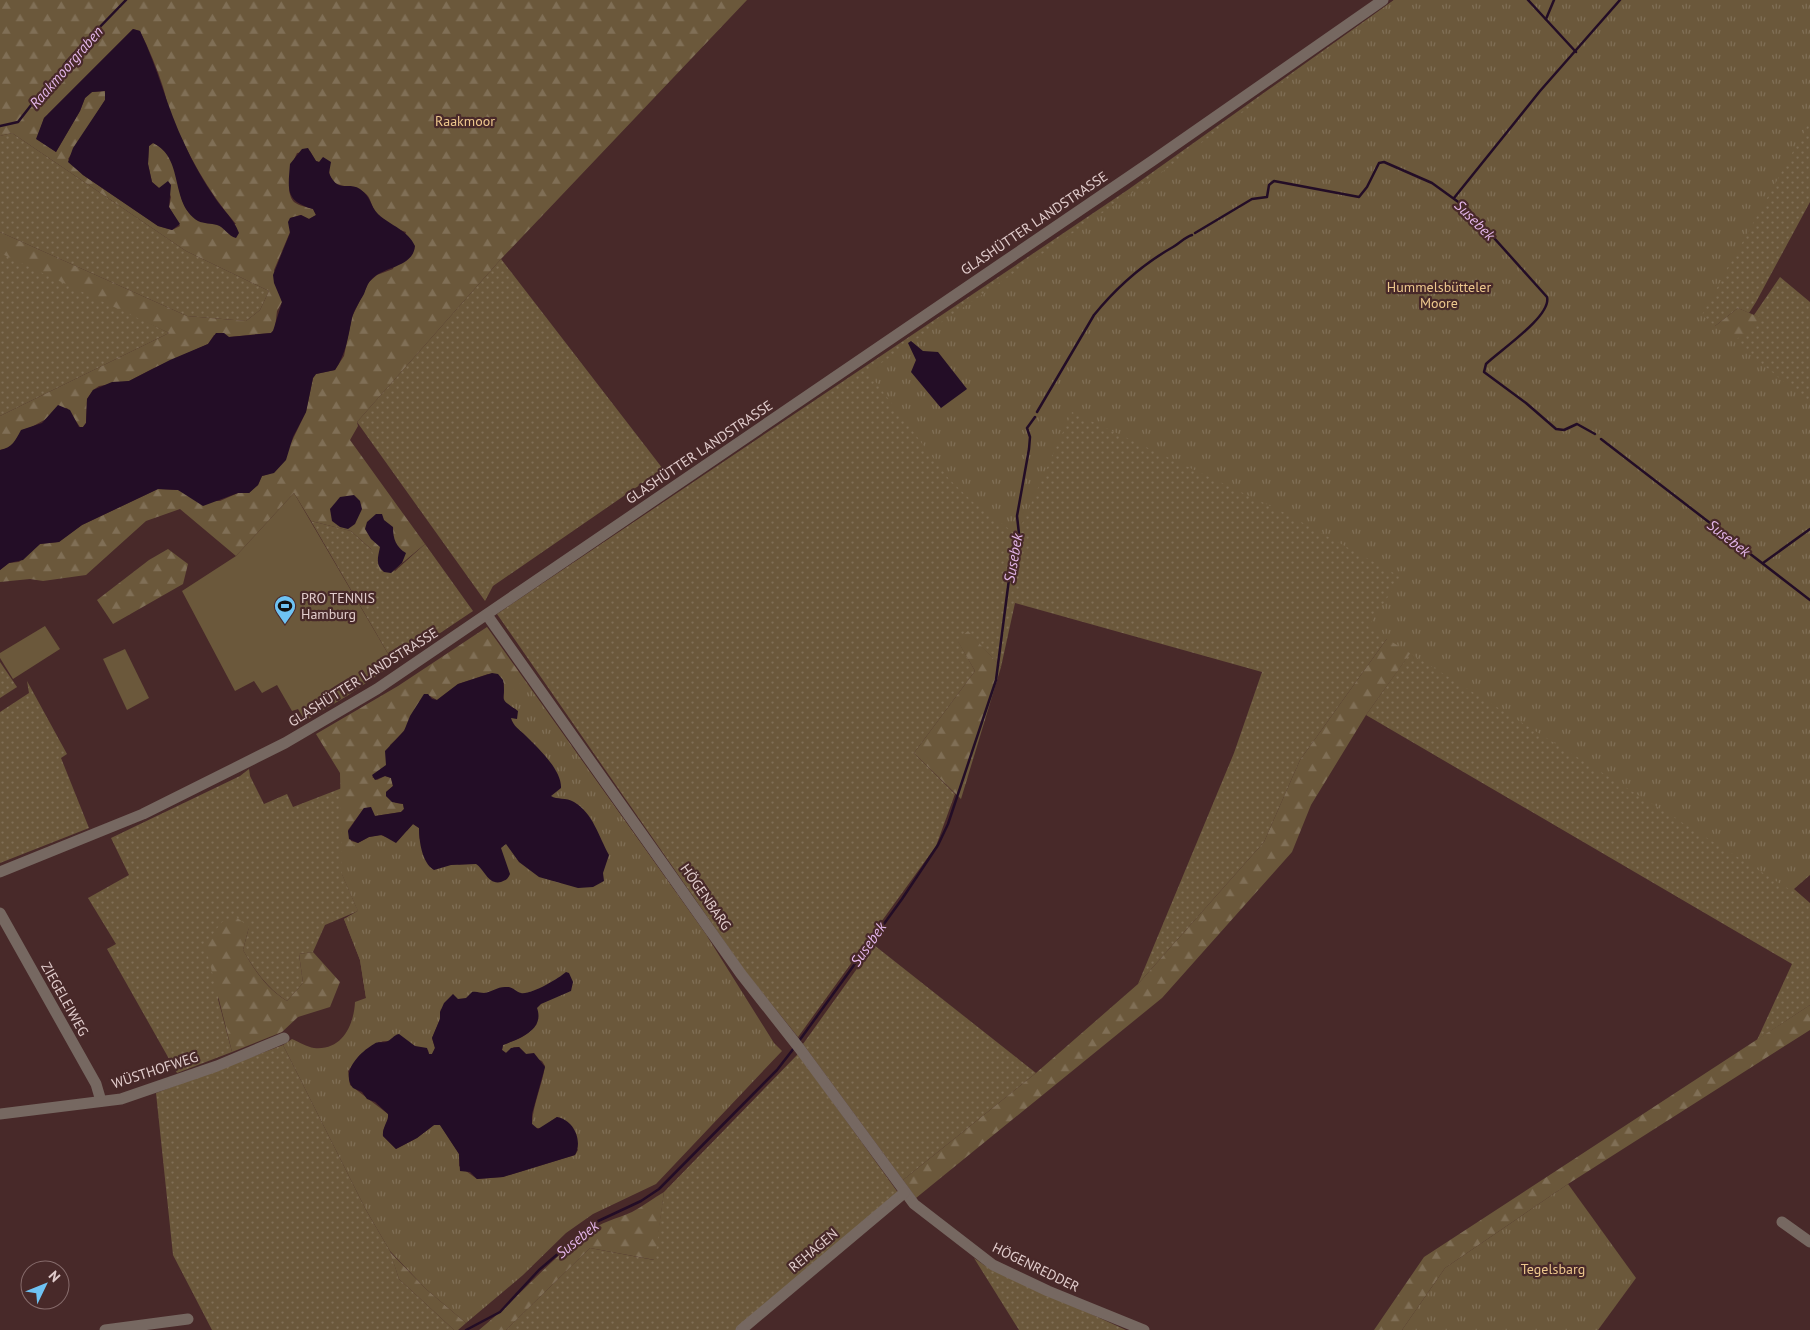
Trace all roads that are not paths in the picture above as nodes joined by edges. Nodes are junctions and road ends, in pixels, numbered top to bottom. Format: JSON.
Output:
{"nodes":[{"id":1,"x":1383,"y":0,"type":"edge"},
{"id":2,"x":487,"y":615,"type":"junction"},
{"id":3,"x":0,"y":872,"type":"edge"},
{"id":4,"x":0,"y":912,"type":"edge"},
{"id":5,"x":284,"y":1038,"type":"dead end"},
{"id":6,"x":101,"y":1100,"type":"junction"},
{"id":7,"x":0,"y":1114,"type":"edge"},
{"id":8,"x":904,"y":1193,"type":"junction"},
{"id":9,"x":1782,"y":1222,"type":"dead end"},
{"id":10,"x":1810,"y":1242,"type":"edge"},
{"id":11,"x":188,"y":1319,"type":"dead end"},
{"id":12,"x":104,"y":1330,"type":"edge"},
{"id":13,"x":742,"y":1330,"type":"edge"},
{"id":14,"x":1144,"y":1330,"type":"edge"}],
"edges":[{"from":1,"to":2,"type":"street","name":"GLASHÜTTER LANDSTRASSE"},
{"from":2,"to":3,"type":"street","name":"GLASHÜTTER LANDSTRASSE"},
{"from":2,"to":8,"type":"street","name":"HÖGENBARG"},
{"from":4,"to":6,"type":"street","name":"ZIEGELEIWEG"},
{"from":5,"to":6,"type":"street","name":"WÜSTHOFWEG"},
{"from":6,"to":7,"type":"street","name":"WÜSTHOFWEG"},
{"from":8,"to":13,"type":"street","name":"REHAGEN"},
{"from":8,"to":14,"type":"street","name":"HÖGENREDDER"},
{"from":9,"to":10,"type":"street"},
{"from":11,"to":12,"type":"street"}]}
